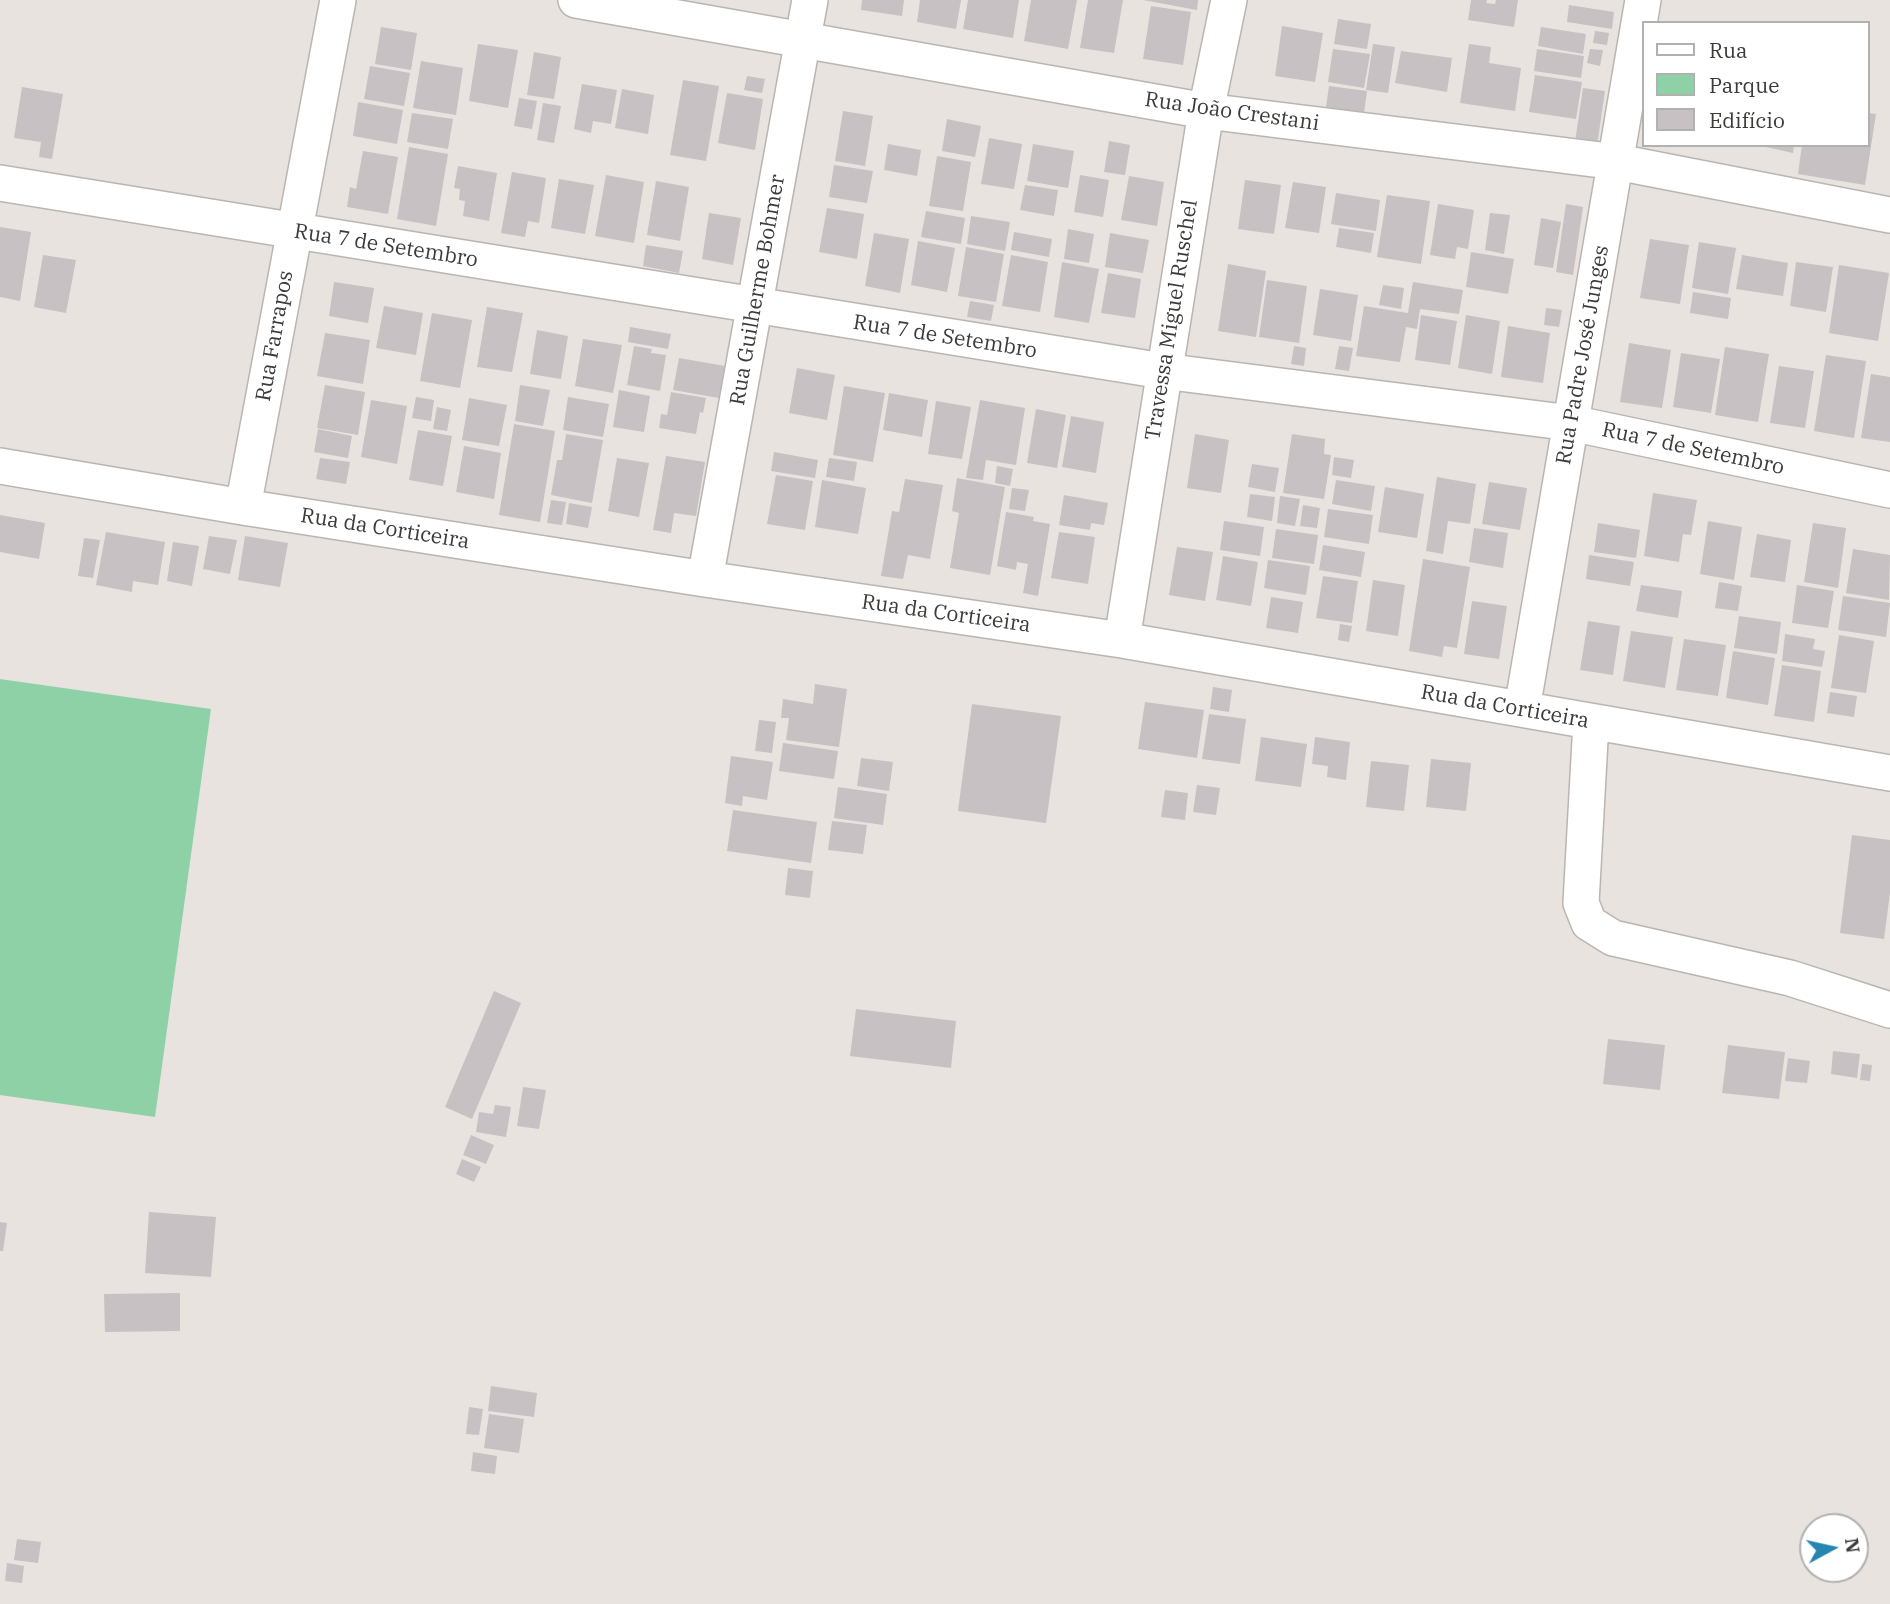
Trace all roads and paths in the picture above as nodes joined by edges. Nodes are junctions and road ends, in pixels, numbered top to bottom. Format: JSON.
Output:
{"nodes":[{"id":1,"x":338,"y":0,"type":"edge"},
{"id":2,"x":576,"y":0,"type":"edge"},
{"id":3,"x":810,"y":0,"type":"edge"},
{"id":4,"x":1229,"y":0,"type":"edge"},
{"id":5,"x":1643,"y":0,"type":"edge"},
{"id":6,"x":804,"y":38,"type":"junction"},
{"id":7,"x":1206,"y":111,"type":"junction"},
{"id":8,"x":1617,"y":162,"type":"junction"},
{"id":9,"x":0,"y":183,"type":"edge"},
{"id":10,"x":1890,"y":215,"type":"edge"},
{"id":11,"x":294,"y":231,"type":"junction"},
{"id":12,"x":756,"y":306,"type":"junction"},
{"id":13,"x":1163,"y":372,"type":"junction"},
{"id":14,"x":1571,"y":423,"type":"junction"},
{"id":15,"x":0,"y":466,"type":"edge"},
{"id":16,"x":1890,"y":490,"type":"edge"},
{"id":17,"x":243,"y":507,"type":"junction"},
{"id":18,"x":705,"y":579,"type":"junction"},
{"id":19,"x":1122,"y":640,"type":"junction"},
{"id":20,"x":1522,"y":709,"type":"junction"},
{"id":21,"x":1591,"y":722,"type":"junction"},
{"id":22,"x":1890,"y":773,"type":"edge"},
{"id":23,"x":1890,"y":1010,"type":"edge"}],
"edges":[{"from":1,"to":11,"type":"street","name":"Rua Farrapos"},
{"from":2,"to":6,"type":"street","name":"Rua João Crestani"},
{"from":3,"to":6,"type":"street","name":"Rua Guilherme Bohmer"},
{"from":4,"to":7,"type":"street","name":"Travessa Miguel Ruschel"},
{"from":5,"to":8,"type":"street","name":"Rua Padre José Junges"},
{"from":6,"to":7,"type":"street","name":"Rua João Crestani"},
{"from":6,"to":12,"type":"street","name":"Rua Guilherme Bohmer"},
{"from":7,"to":8,"type":"street","name":"Rua João Crestani"},
{"from":7,"to":13,"type":"street","name":"Travessa Miguel Ruschel"},
{"from":8,"to":10,"type":"street","name":"Rua João Crestani"},
{"from":8,"to":14,"type":"street","name":"Rua Padre José Junges"},
{"from":9,"to":11,"type":"street","name":"Rua 7 de Setembro"},
{"from":11,"to":12,"type":"street","name":"Rua 7 de Setembro"},
{"from":11,"to":17,"type":"street","name":"Rua Farrapos"},
{"from":12,"to":13,"type":"street","name":"Rua 7 de Setembro"},
{"from":12,"to":18,"type":"street","name":"Rua Guilherme Bohmer"},
{"from":13,"to":14,"type":"street","name":"Rua 7 de Setembro"},
{"from":13,"to":19,"type":"street","name":"Travessa Miguel Ruschel"},
{"from":14,"to":16,"type":"street","name":"Rua 7 de Setembro"},
{"from":14,"to":20,"type":"street","name":"Rua Padre José Junges"},
{"from":15,"to":17,"type":"street","name":"Rua da Corticeira"},
{"from":17,"to":18,"type":"street","name":"Rua da Corticeira"},
{"from":18,"to":19,"type":"street","name":"Rua da Corticeira"},
{"from":19,"to":20,"type":"street","name":"Rua da Corticeira"},
{"from":20,"to":21,"type":"street","name":"Rua da Corticeira"},
{"from":21,"to":22,"type":"street","name":"Rua da Corticeira"},
{"from":21,"to":23,"type":"street"}]}
